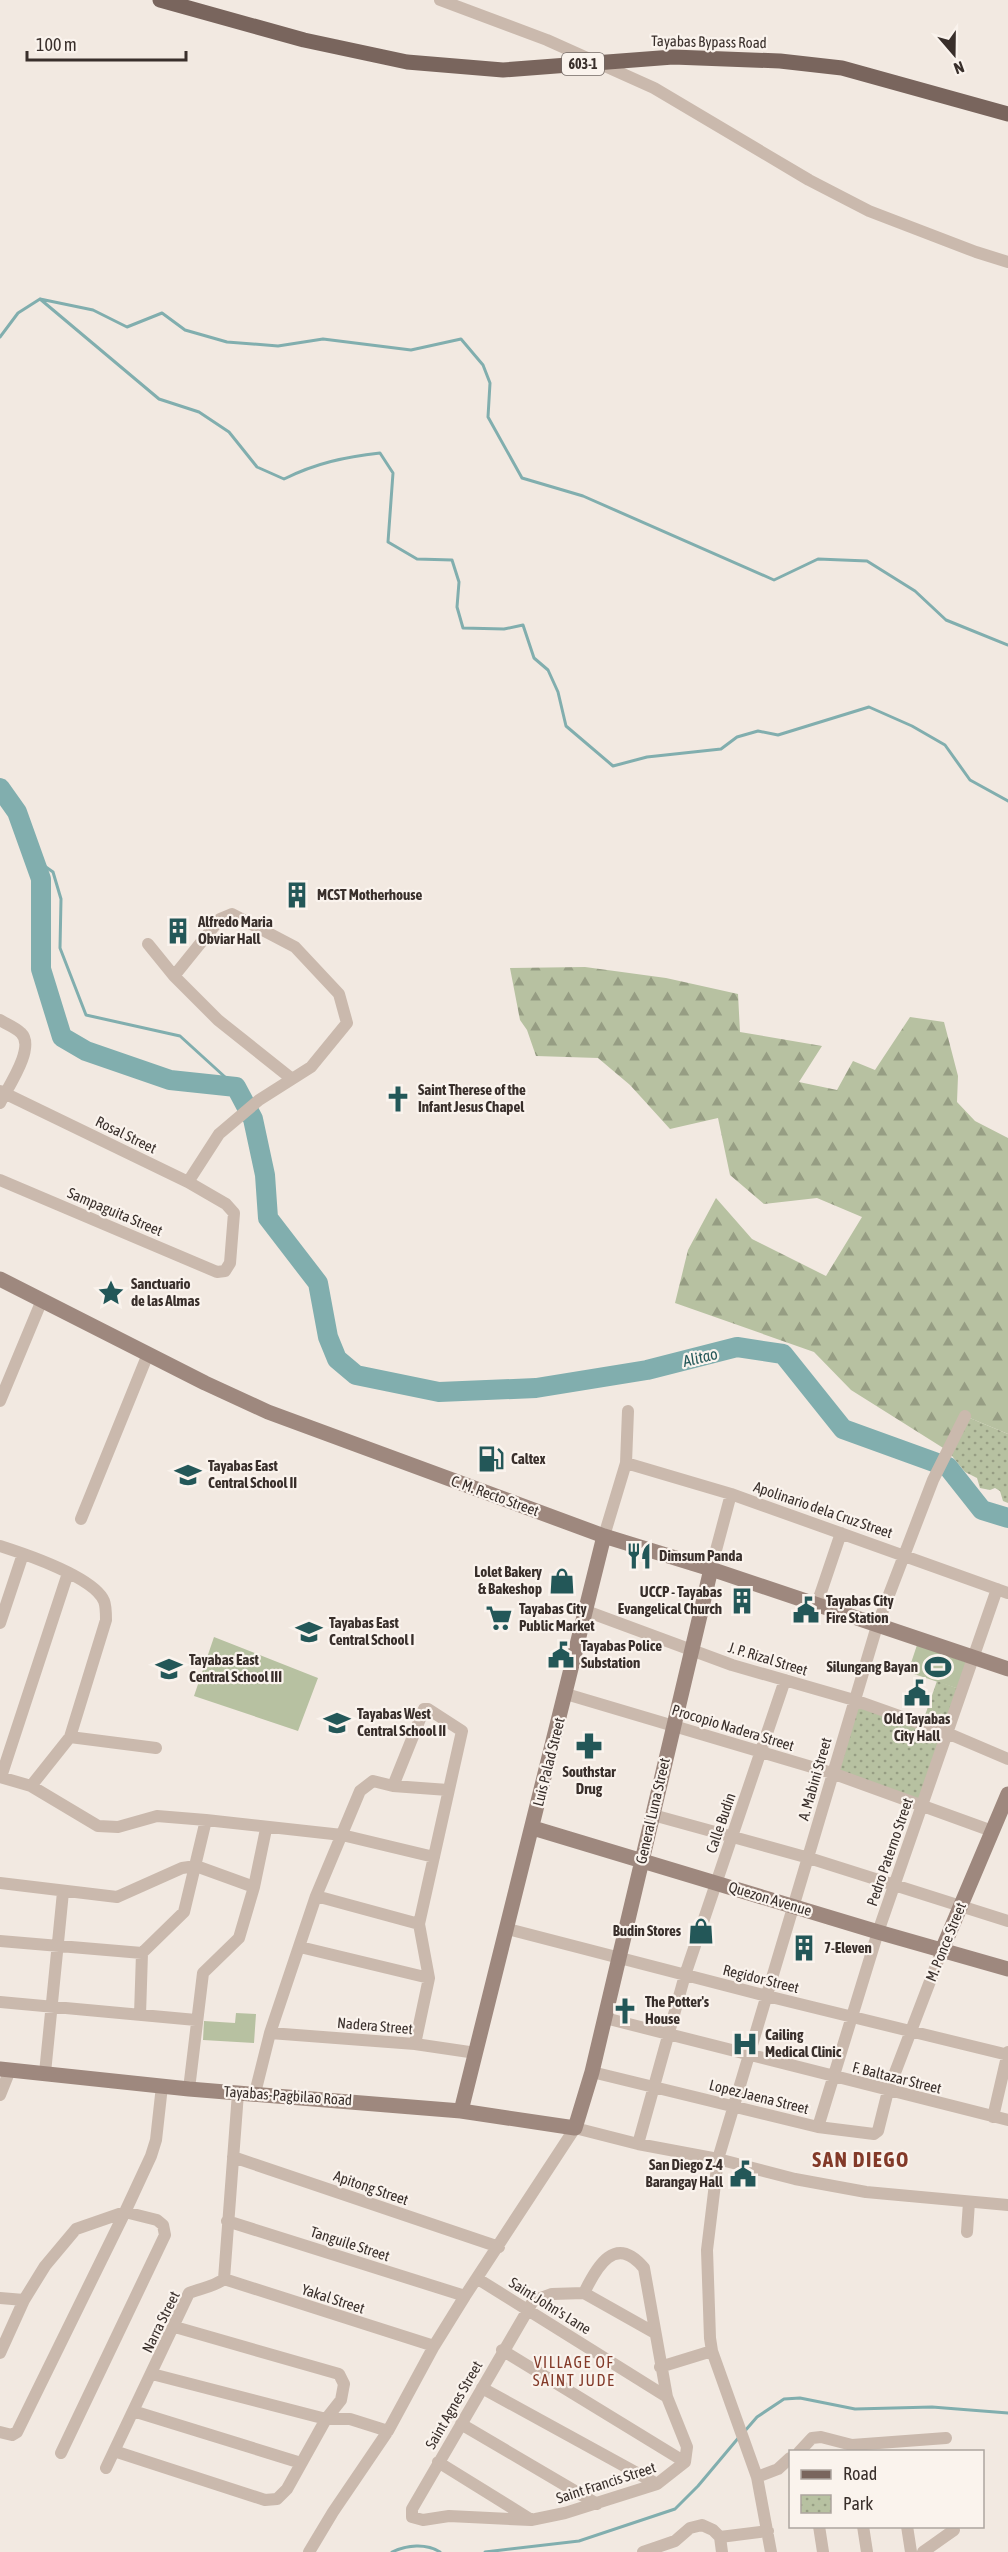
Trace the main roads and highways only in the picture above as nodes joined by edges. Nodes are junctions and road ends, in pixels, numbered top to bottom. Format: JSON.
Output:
{"nodes":[{"id":1,"x":160,"y":0,"type":"edge"},
{"id":2,"x":1008,"y":114,"type":"edge"},
{"id":3,"x":0,"y":1279,"type":"edge"},
{"id":4,"x":604,"y":1536,"type":"junction"},
{"id":5,"x":711,"y":1569,"type":"junction"},
{"id":6,"x":1008,"y":1669,"type":"edge"},
{"id":7,"x":1008,"y":1794,"type":"edge"},
{"id":8,"x":533,"y":1828,"type":"junction"},
{"id":9,"x":641,"y":1860,"type":"junction"},
{"id":10,"x":942,"y":1950,"type":"junction"},
{"id":11,"x":1008,"y":1969,"type":"edge"},
{"id":12,"x":5,"y":2070,"type":"edge"},
{"id":13,"x":461,"y":2111,"type":"junction"},
{"id":14,"x":575,"y":2128,"type":"joint"}],
"edges":[{"from":1,"to":2,"type":"main road","name":"Tayabas Bypass Road","number":"603-1"},
{"from":3,"to":4,"type":"main road","name":"C. M. Recto Street"},
{"from":4,"to":5,"type":"main road","name":"C. M. Recto Street"},
{"from":4,"to":8,"type":"main road","name":"Luis Palad Street"},
{"from":5,"to":6,"type":"main road","name":"C. M. Recto Street"},
{"from":5,"to":9,"type":"main road","name":"General Luna Street"},
{"from":7,"to":10,"type":"main road","name":"M. Ponce Street"},
{"from":8,"to":9,"type":"main road","name":"Quezon Avenue"},
{"from":8,"to":13,"type":"main road","name":"Luis Palad Street"},
{"from":9,"to":10,"type":"main road","name":"Quezon Avenue"},
{"from":9,"to":14,"type":"main road","name":"General Luna Street"},
{"from":10,"to":11,"type":"main road","name":"Quezon Avenue"},
{"from":12,"to":13,"type":"main road","name":"Tayabas-Pagbilao Road"},
{"from":13,"to":14,"type":"main road","name":"Tayabas-Pagbilao Road"}]}
